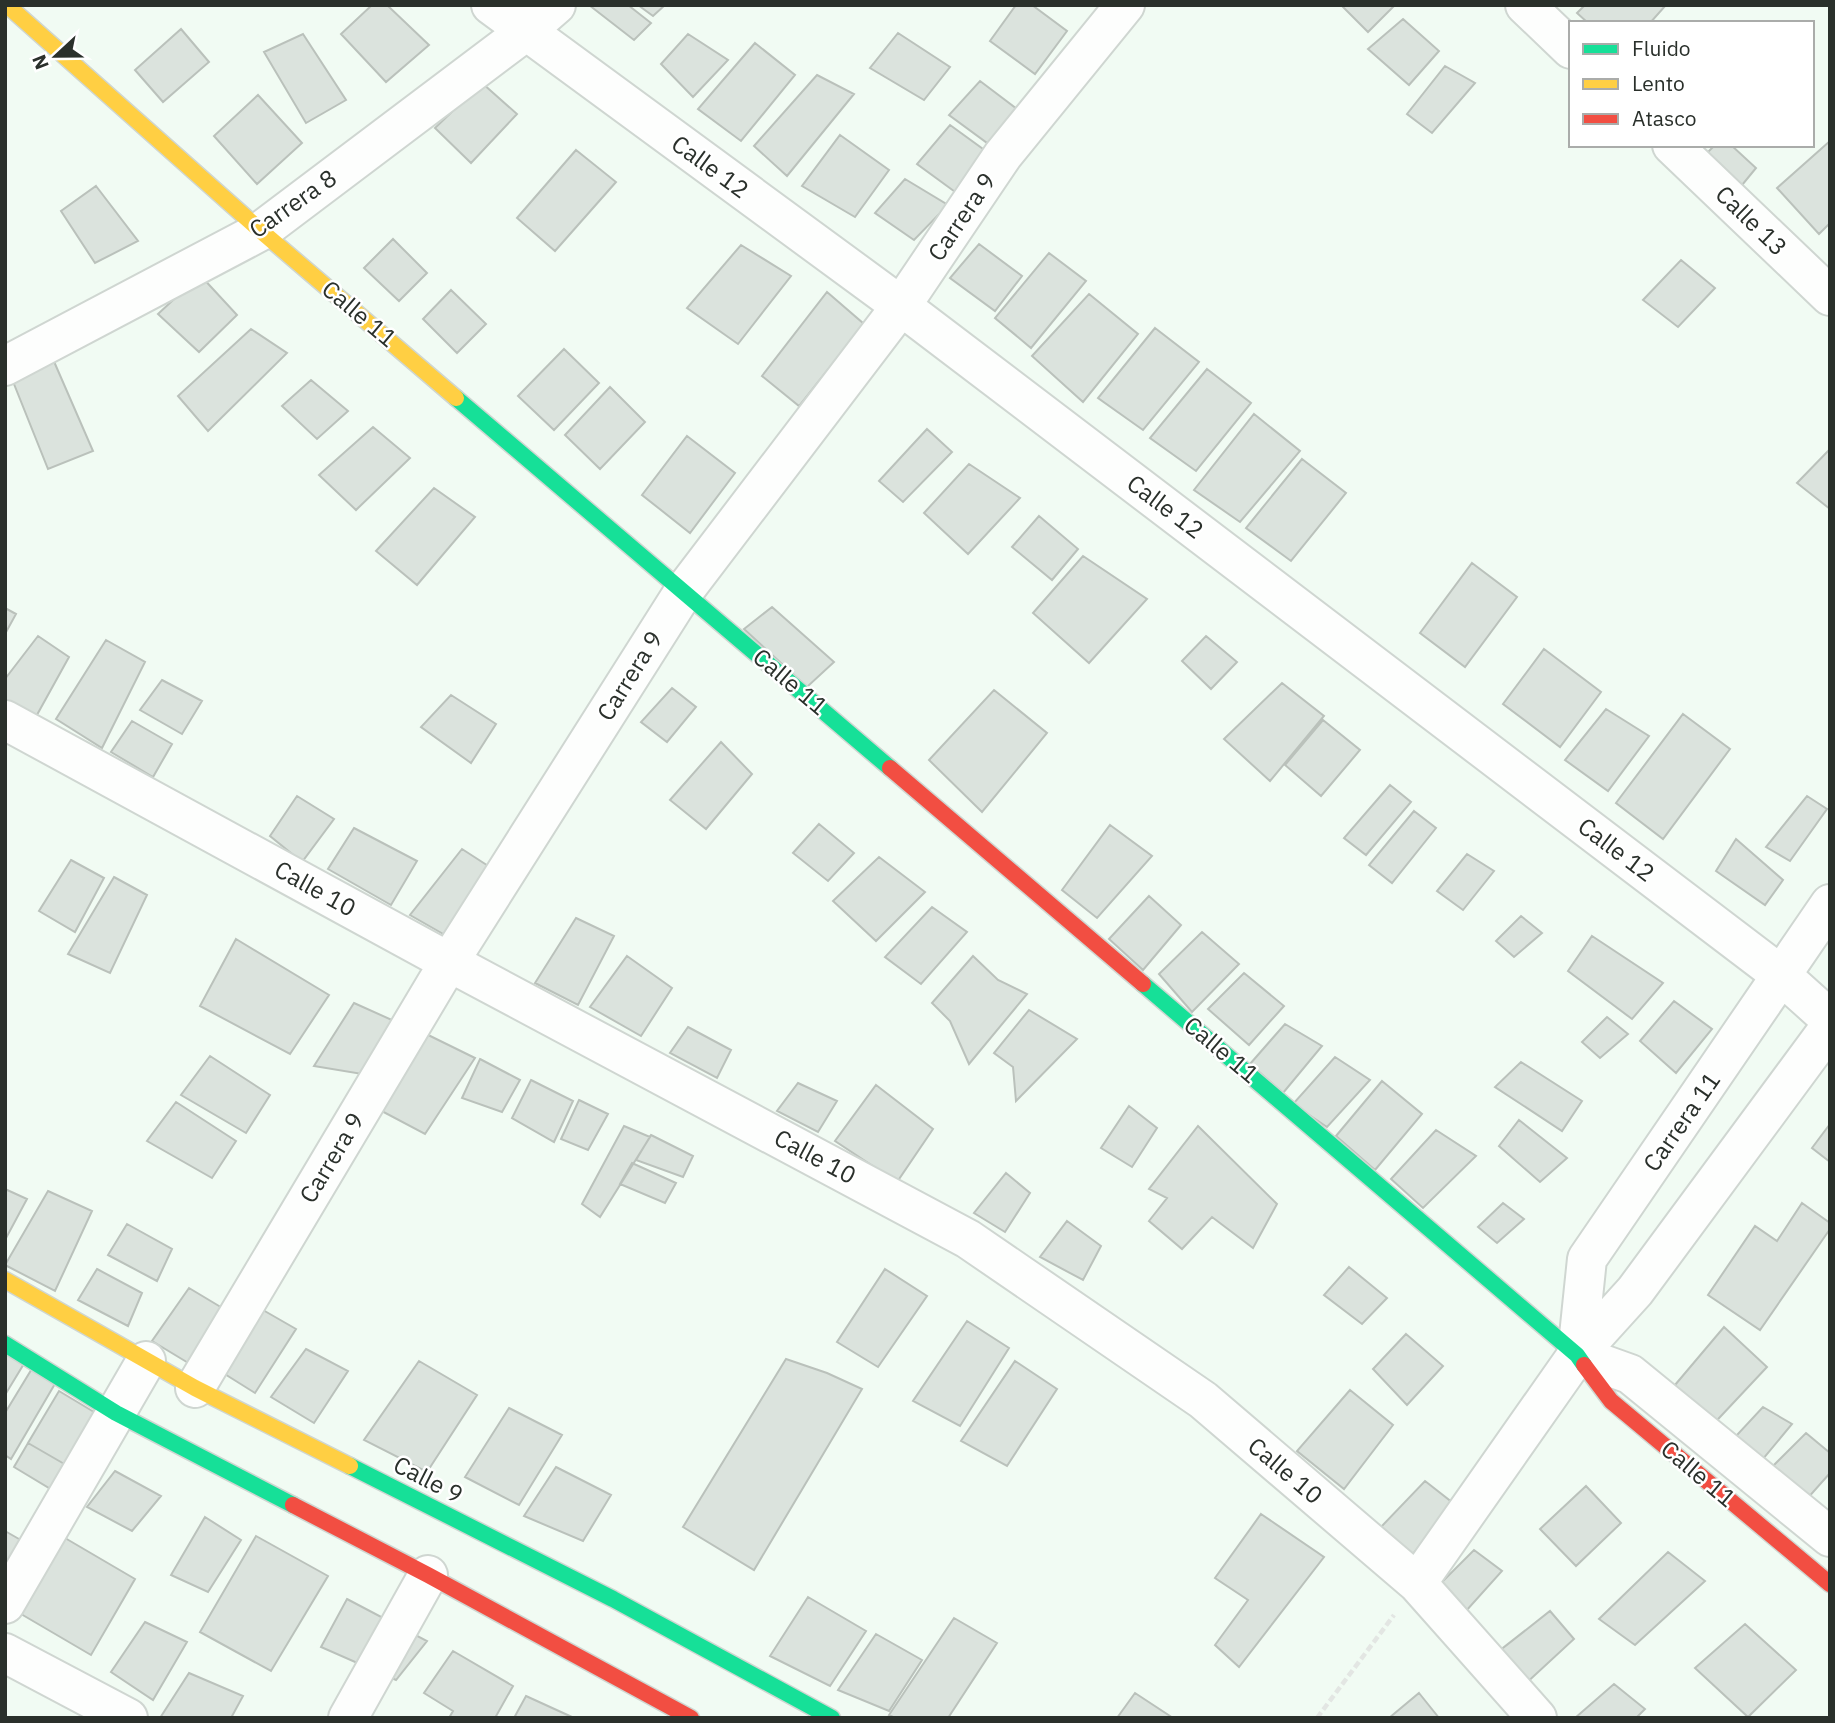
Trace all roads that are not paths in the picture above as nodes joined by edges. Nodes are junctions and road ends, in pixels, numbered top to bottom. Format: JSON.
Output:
{"nodes":[{"id":1,"x":7,"y":5,"type":"edge"},
{"id":2,"x":491,"y":5,"type":"edge"},
{"id":3,"x":556,"y":5,"type":"edge"},
{"id":4,"x":1125,"y":5,"type":"edge"},
{"id":5,"x":1525,"y":5,"type":"edge"},
{"id":6,"x":525,"y":32,"type":"junction"},
{"id":7,"x":1569,"y":47,"type":"edge"},
{"id":8,"x":1674,"y":147,"type":"edge"},
{"id":9,"x":261,"y":230,"type":"junction"},
{"id":10,"x":1830,"y":296,"type":"edge"},
{"id":11,"x":901,"y":306,"type":"junction"},
{"id":12,"x":5,"y":366,"type":"edge"},
{"id":13,"x":684,"y":591,"type":"junction"},
{"id":14,"x":5,"y":720,"type":"edge"},
{"id":15,"x":1830,"y":904,"type":"edge"},
{"id":16,"x":449,"y":962,"type":"junction"},
{"id":17,"x":1782,"y":976,"type":"junction"},
{"id":18,"x":1830,"y":1019,"type":"edge"},
{"id":19,"x":1830,"y":1027,"type":"edge"},
{"id":20,"x":5,"y":1280,"type":"edge"},
{"id":21,"x":5,"y":1345,"type":"edge"},
{"id":22,"x":1577,"y":1354,"type":"junction"},
{"id":23,"x":146,"y":1361,"type":"junction"},
{"id":24,"x":195,"y":1388,"type":"junction"},
{"id":25,"x":116,"y":1413,"type":"junction"},
{"id":26,"x":1830,"y":1536,"type":"edge"},
{"id":27,"x":428,"y":1574,"type":"junction"},
{"id":28,"x":1417,"y":1583,"type":"junction"},
{"id":29,"x":1830,"y":1584,"type":"edge"},
{"id":30,"x":5,"y":1604,"type":"edge"},
{"id":31,"x":5,"y":1653,"type":"edge"},
{"id":32,"x":128,"y":1718,"type":"edge"},
{"id":33,"x":348,"y":1718,"type":"edge"},
{"id":34,"x":691,"y":1718,"type":"edge"},
{"id":35,"x":832,"y":1718,"type":"edge"},
{"id":36,"x":1537,"y":1718,"type":"edge"}],
"edges":[{"from":1,"to":9,"type":"street","name":"Calle 11"},
{"from":2,"to":6,"type":"street","name":"Calle 12"},
{"from":3,"to":6,"type":"street","name":"Carrera 8"},
{"from":4,"to":11,"type":"street","name":"Carrera 9"},
{"from":5,"to":7,"type":"street"},
{"from":6,"to":9,"type":"street","name":"Carrera 8"},
{"from":6,"to":11,"type":"street","name":"Calle 12"},
{"from":8,"to":10,"type":"street","name":"Calle 13"},
{"from":9,"to":12,"type":"street","name":"Carrera 8"},
{"from":9,"to":13,"type":"street","name":"Calle 11"},
{"from":11,"to":13,"type":"street","name":"Carrera 9"},
{"from":11,"to":17,"type":"street","name":"Calle 12"},
{"from":13,"to":16,"type":"street","name":"Carrera 9"},
{"from":13,"to":22,"type":"street","name":"Calle 11"},
{"from":14,"to":16,"type":"street","name":"Calle 10"},
{"from":15,"to":17,"type":"street","name":"Carrera 11"},
{"from":16,"to":24,"type":"street","name":"Carrera 9"},
{"from":16,"to":28,"type":"street","name":"Calle 10"},
{"from":17,"to":18,"type":"street","name":"Calle 12"},
{"from":17,"to":22,"type":"street","name":"Carrera 11"},
{"from":19,"to":22,"type":"street","name":"Carrera 11"},
{"from":20,"to":23,"type":"street","name":"Calle 9"},
{"from":21,"to":25,"type":"street"},
{"from":22,"to":26,"type":"street","name":"Calle 11"},
{"from":22,"to":28,"type":"street","name":"Carrera 11"},
{"from":22,"to":29,"type":"street","name":"Calle 11"},
{"from":23,"to":24,"type":"street","name":"Calle 9"},
{"from":23,"to":25,"type":"street"},
{"from":24,"to":35,"type":"street","name":"Calle 9"},
{"from":25,"to":27,"type":"street"},
{"from":25,"to":30,"type":"street"},
{"from":27,"to":33,"type":"street"},
{"from":27,"to":34,"type":"street"},
{"from":28,"to":36,"type":"street","name":"Calle 10"},
{"from":31,"to":32,"type":"street"}]}
